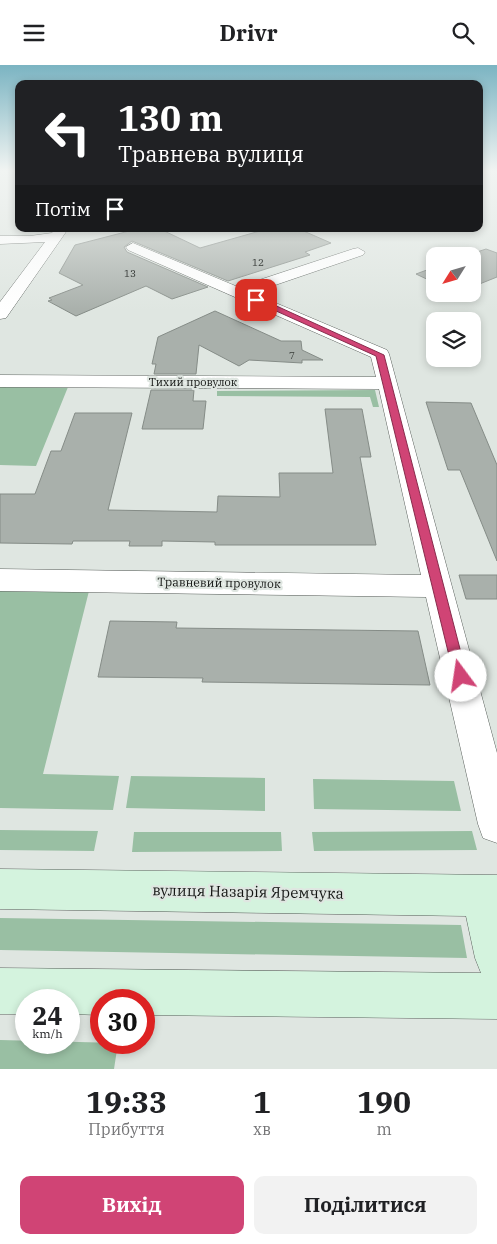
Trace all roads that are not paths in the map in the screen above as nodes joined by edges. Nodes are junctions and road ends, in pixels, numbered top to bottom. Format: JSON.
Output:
{"nodes":[{"id":1,"x":59,"y":232,"type":"edge"},
{"id":2,"x":0,"y":240,"type":"edge"},
{"id":3,"x":133,"y":247,"type":"dead end"},
{"id":4,"x":358,"y":252,"type":"dead end"},
{"id":5,"x":238,"y":292,"type":"junction"},
{"id":6,"x":1,"y":311,"type":"edge"},
{"id":7,"x":0,"y":381,"type":"edge"},
{"id":8,"x":387,"y":383,"type":"junction"},
{"id":9,"x":0,"y":581,"type":"edge"},
{"id":10,"x":438,"y":586,"type":"junction"},
{"id":11,"x":497,"y":824,"type":"edge"},
{"id":12,"x":0,"y":889,"type":"edge"},
{"id":13,"x":489,"y":896,"type":"edge"},
{"id":14,"x":497,"y":958,"type":"edge"},
{"id":15,"x":0,"y":991,"type":"edge"},
{"id":16,"x":497,"y":997,"type":"edge"}],
"edges":[{"from":1,"to":2,"type":"street"},
{"from":1,"to":6,"type":"street"},
{"from":3,"to":5,"type":"street"},
{"from":4,"to":5,"type":"street"},
{"from":5,"to":8,"type":"street"},
{"from":7,"to":8,"type":"street","name":"Тихий провулок"},
{"from":8,"to":10,"type":"street"},
{"from":9,"to":10,"type":"street","name":"Травневий провулок"},
{"from":10,"to":11,"type":"street"},
{"from":12,"to":13,"type":"street","name":"вулиця Назарія Яремчука"},
{"from":13,"to":14,"type":"street"},
{"from":15,"to":16,"type":"street"}]}
